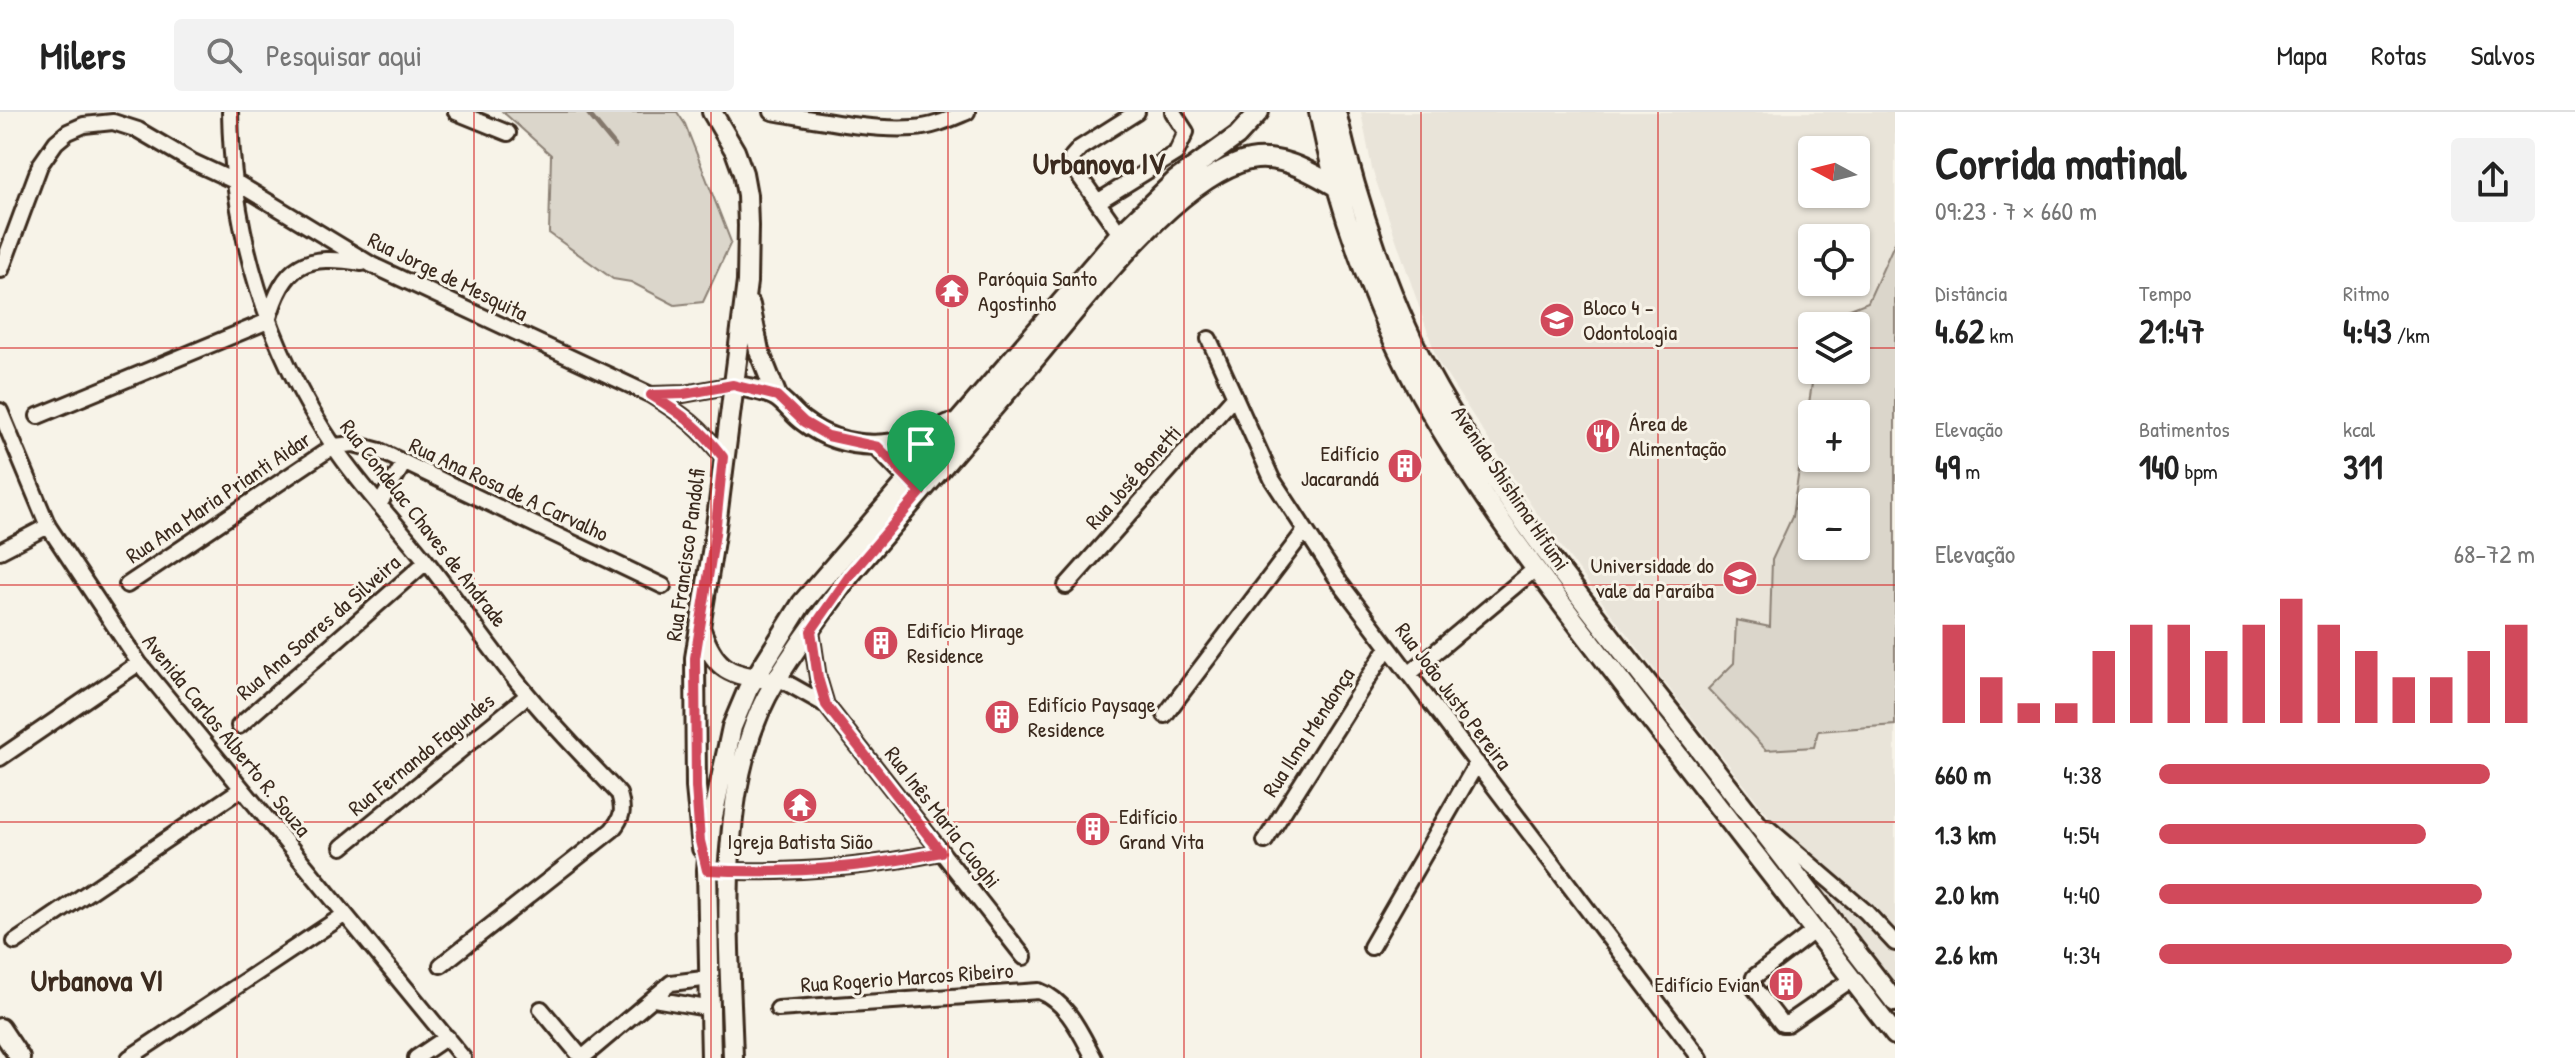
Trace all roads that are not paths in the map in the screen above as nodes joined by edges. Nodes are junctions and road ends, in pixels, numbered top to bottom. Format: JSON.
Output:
{"nodes":[{"id":1,"x":230,"y":112,"type":"edge"},
{"id":2,"x":456,"y":112,"type":"edge"},
{"id":3,"x":712,"y":112,"type":"edge"},
{"id":4,"x":772,"y":112,"type":"edge"},
{"id":5,"x":967,"y":112,"type":"edge"},
{"id":6,"x":1137,"y":112,"type":"edge"},
{"id":7,"x":1173,"y":112,"type":"edge"},
{"id":8,"x":1259,"y":112,"type":"edge"},
{"id":9,"x":1319,"y":112,"type":"edge"},
{"id":10,"x":1336,"y":112,"type":"edge"},
{"id":11,"x":508,"y":133,"type":"dead end"},
{"id":12,"x":234,"y":181,"type":"junction"},
{"id":13,"x":1335,"y":186,"type":"junction"},
{"id":14,"x":1099,"y":201,"type":"junction"},
{"id":15,"x":1120,"y":234,"type":"junction"},
{"id":16,"x":372,"y":265,"type":"junction"},
{"id":17,"x":1,"y":270,"type":"edge"},
{"id":18,"x":747,"y":282,"type":"junction"},
{"id":19,"x":268,"y":321,"type":"junction"},
{"id":20,"x":1209,"y":339,"type":"dead end"},
{"id":21,"x":733,"y":385,"type":"junction"},
{"id":22,"x":651,"y":395,"type":"junction"},
{"id":23,"x":777,"y":396,"type":"junction"},
{"id":24,"x":1234,"y":397,"type":"junction"},
{"id":25,"x":0,"y":411,"type":"edge"},
{"id":26,"x":38,"y":416,"type":"dead end"},
{"id":27,"x":959,"y":419,"type":"junction"},
{"id":28,"x":334,"y":446,"type":"junction"},
{"id":29,"x":878,"y":447,"type":"junction"},
{"id":30,"x":723,"y":457,"type":"junction"},
{"id":31,"x":404,"y":463,"type":"junction"},
{"id":32,"x":915,"y":485,"type":"junction"},
{"id":33,"x":379,"y":505,"type":"junction"},
{"id":34,"x":48,"y":526,"type":"junction"},
{"id":35,"x":1304,"y":532,"type":"junction"},
{"id":36,"x":0,"y":551,"type":"edge"},
{"id":37,"x":426,"y":562,"type":"junction"},
{"id":38,"x":1535,"y":569,"type":"junction"},
{"id":39,"x":127,"y":585,"type":"dead end"},
{"id":40,"x":663,"y":586,"type":"dead end"},
{"id":41,"x":1066,"y":586,"type":"dead end"},
{"id":42,"x":700,"y":627,"type":"junction"},
{"id":43,"x":811,"y":631,"type":"junction"},
{"id":44,"x":1388,"y":647,"type":"junction"},
{"id":45,"x":139,"y":663,"type":"junction"},
{"id":46,"x":1409,"y":674,"type":"junction"},
{"id":47,"x":754,"y":677,"type":"junction"},
{"id":48,"x":778,"y":678,"type":"junction"},
{"id":49,"x":528,"y":695,"type":"junction"},
{"id":50,"x":826,"y":705,"type":"junction"},
{"id":51,"x":1165,"y":715,"type":"dead end"},
{"id":52,"x":239,"y":726,"type":"dead end"},
{"id":53,"x":0,"y":758,"type":"edge"},
{"id":54,"x":1477,"y":763,"type":"junction"},
{"id":55,"x":241,"y":789,"type":"junction"},
{"id":56,"x":1745,"y":807,"type":"junction"},
{"id":57,"x":1265,"y":841,"type":"dead end"},
{"id":58,"x":342,"y":847,"type":"dead end"},
{"id":59,"x":941,"y":852,"type":"junction"},
{"id":60,"x":707,"y":870,"type":"junction"},
{"id":61,"x":730,"y":871,"type":"junction"},
{"id":62,"x":344,"y":915,"type":"junction"},
{"id":63,"x":1814,"y":931,"type":"junction"},
{"id":64,"x":15,"y":942,"type":"dead end"},
{"id":65,"x":1895,"y":943,"type":"edge"},
{"id":66,"x":1371,"y":947,"type":"dead end"},
{"id":67,"x":1024,"y":957,"type":"dead end"},
{"id":68,"x":441,"y":965,"type":"dead end"},
{"id":69,"x":711,"y":978,"type":"junction"},
{"id":70,"x":1852,"y":979,"type":"junction"},
{"id":71,"x":654,"y":999,"type":"junction"},
{"id":72,"x":1895,"y":1002,"type":"edge"},
{"id":73,"x":541,"y":1009,"type":"dead end"},
{"id":74,"x":712,"y":1009,"type":"junction"},
{"id":75,"x":778,"y":1009,"type":"dead end"},
{"id":76,"x":0,"y":1028,"type":"edge"},
{"id":77,"x":1895,"y":1035,"type":"edge"},
{"id":78,"x":447,"y":1037,"type":"junction"},
{"id":79,"x":20,"y":1058,"type":"edge"},
{"id":80,"x":129,"y":1058,"type":"edge"},
{"id":81,"x":416,"y":1058,"type":"edge"},
{"id":82,"x":463,"y":1058,"type":"edge"},
{"id":83,"x":711,"y":1058,"type":"edge"},
{"id":84,"x":733,"y":1058,"type":"edge"},
{"id":85,"x":1094,"y":1058,"type":"edge"},
{"id":86,"x":1700,"y":1058,"type":"edge"}],
"edges":[{"from":1,"to":12,"type":"street","name":"Rua Condelac Chaves de Andrade"},
{"from":2,"to":11,"type":"street"},
{"from":3,"to":18,"type":"street","name":"Rua Francisco Pandolfi"},
{"from":4,"to":5,"type":"street"},
{"from":6,"to":14,"type":"street"},
{"from":7,"to":14,"type":"street"},
{"from":8,"to":15,"type":"street"},
{"from":9,"to":13,"type":"street","name":"Avenida Shishima Hifumi"},
{"from":10,"to":56,"type":"street","name":"Avenida Shishima Hifumi"},
{"from":12,"to":16,"type":"street","name":"Rua Jorge de Mesquita"},
{"from":12,"to":17,"type":"street","name":"Rua Jorge de Mesquita"},
{"from":12,"to":19,"type":"street","name":"Rua Condelac Chaves de Andrade"},
{"from":13,"to":32,"type":"street"},
{"from":13,"to":38,"type":"street","name":"Avenida Shishima Hifumi"},
{"from":14,"to":15,"type":"street"},
{"from":15,"to":27,"type":"street"},
{"from":16,"to":19,"type":"street"},
{"from":16,"to":22,"type":"street","name":"Rua Jorge de Mesquita"},
{"from":18,"to":21,"type":"street","name":"Rua Francisco Pandolfi"},
{"from":18,"to":23,"type":"street"},
{"from":19,"to":26,"type":"street"},
{"from":19,"to":28,"type":"street","name":"Rua Condelac Chaves de Andrade"},
{"from":20,"to":24,"type":"street","name":"Rua João Justo Pereira"},
{"from":21,"to":22,"type":"street","name":"Rua Jorge de Mesquita"},
{"from":21,"to":23,"type":"street"},
{"from":21,"to":30,"type":"street","name":"Rua Francisco Pandolfi"},
{"from":22,"to":30,"type":"street","name":"Rua Jorge de Mesquita"},
{"from":23,"to":29,"type":"street"},
{"from":24,"to":35,"type":"street","name":"Rua João Justo Pereira"},
{"from":24,"to":41,"type":"street","name":"Rua José Bonetti"},
{"from":25,"to":34,"type":"street","name":"Avenida Carlos Alberto R. Souza"},
{"from":27,"to":29,"type":"street"},
{"from":27,"to":32,"type":"street"},
{"from":28,"to":31,"type":"street","name":"Rua Ana Rosa de A Carvalho"},
{"from":28,"to":33,"type":"street","name":"Rua Condelac Chaves de Andrade"},
{"from":28,"to":39,"type":"street","name":"Rua Ana Maria Prianti Aidar"},
{"from":29,"to":32,"type":"street"},
{"from":30,"to":42,"type":"street","name":"Rua Francisco Pandolfi"},
{"from":31,"to":33,"type":"street"},
{"from":31,"to":40,"type":"street","name":"Rua Ana Rosa de A Carvalho"},
{"from":32,"to":43,"type":"street"},
{"from":32,"to":47,"type":"street"},
{"from":33,"to":37,"type":"street","name":"Rua Condelac Chaves de Andrade"},
{"from":34,"to":36,"type":"street"},
{"from":34,"to":45,"type":"street","name":"Avenida Carlos Alberto R. Souza"},
{"from":35,"to":44,"type":"street","name":"Rua João Justo Pereira"},
{"from":35,"to":51,"type":"street"},
{"from":37,"to":49,"type":"street","name":"Rua Condelac Chaves de Andrade"},
{"from":37,"to":52,"type":"street","name":"Rua Ana Soares da Silveira"},
{"from":38,"to":46,"type":"street"},
{"from":38,"to":63,"type":"street","name":"Avenida Shishima Hifumi"},
{"from":42,"to":47,"type":"street"},
{"from":42,"to":60,"type":"street","name":"Rua Francisco Pandolfi"},
{"from":43,"to":48,"type":"street"},
{"from":43,"to":50,"type":"street","name":"Rua Inês Maria Cuoghi"},
{"from":44,"to":46,"type":"street","name":"Rua João Justo Pereira"},
{"from":44,"to":57,"type":"street","name":"Rua Ilma Mendonça"},
{"from":45,"to":53,"type":"street"},
{"from":45,"to":55,"type":"street","name":"Avenida Carlos Alberto R. Souza"},
{"from":46,"to":54,"type":"street","name":"Rua João Justo Pereira"},
{"from":47,"to":48,"type":"street"},
{"from":47,"to":60,"type":"street"},
{"from":48,"to":50,"type":"street","name":"Rua Inês Maria Cuoghi"},
{"from":48,"to":61,"type":"street"},
{"from":49,"to":58,"type":"street","name":"Rua Fernando Fagundes"},
{"from":49,"to":68,"type":"street","name":"Rua Condelac Chaves de Andrade"},
{"from":50,"to":59,"type":"street","name":"Rua Inês Maria Cuoghi"},
{"from":54,"to":66,"type":"street"},
{"from":54,"to":86,"type":"street","name":"Rua João Justo Pereira"},
{"from":55,"to":62,"type":"street","name":"Avenida Carlos Alberto R. Souza"},
{"from":55,"to":64,"type":"street"},
{"from":56,"to":65,"type":"street"},
{"from":56,"to":72,"type":"street","name":"Avenida Shishima Hifumi"},
{"from":59,"to":61,"type":"street"},
{"from":59,"to":67,"type":"street","name":"Rua Inês Maria Cuoghi"},
{"from":60,"to":61,"type":"street"},
{"from":60,"to":69,"type":"street"},
{"from":61,"to":84,"type":"street"},
{"from":62,"to":78,"type":"street","name":"Avenida Carlos Alberto R. Souza"},
{"from":62,"to":80,"type":"street"},
{"from":63,"to":70,"type":"street","name":"Avenida Shishima Hifumi"},
{"from":63,"to":70,"type":"street"},
{"from":69,"to":71,"type":"street"},
{"from":69,"to":74,"type":"street"},
{"from":70,"to":77,"type":"street","name":"Avenida Shishima Hifumi"},
{"from":71,"to":73,"type":"street"},
{"from":71,"to":74,"type":"street"},
{"from":74,"to":83,"type":"street"},
{"from":75,"to":85,"type":"street","name":"Rua Rogerio Marcos Ribeiro"},
{"from":76,"to":79,"type":"street"},
{"from":78,"to":81,"type":"street"},
{"from":78,"to":82,"type":"street","name":"Avenida Carlos Alberto R. Souza"}]}
